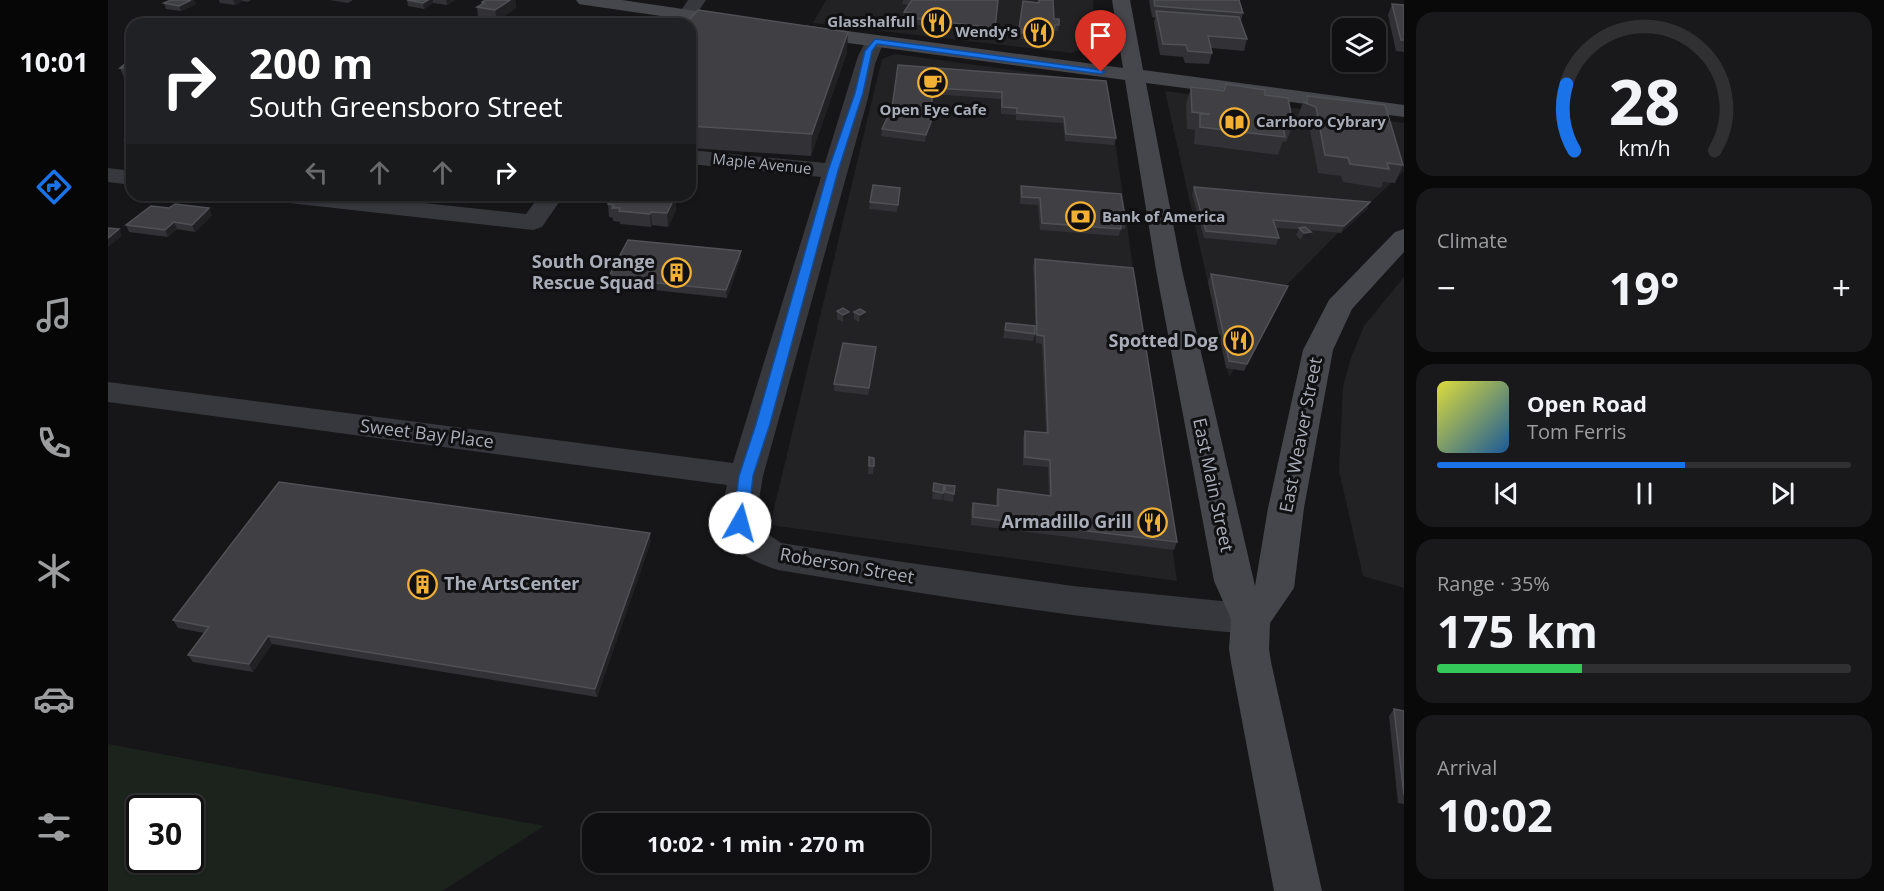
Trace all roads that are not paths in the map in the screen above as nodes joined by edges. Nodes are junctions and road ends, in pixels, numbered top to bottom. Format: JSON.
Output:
{"nodes":[{"id":1,"x":585,"y":0,"type":"edge"},
{"id":2,"x":1120,"y":0,"type":"edge"},
{"id":3,"x":688,"y":13,"type":"edge"},
{"id":4,"x":754,"y":25,"type":"edge"},
{"id":5,"x":789,"y":29,"type":"edge"},
{"id":6,"x":875,"y":41,"type":"junction"},
{"id":7,"x":1134,"y":76,"type":"junction"},
{"id":8,"x":1404,"y":111,"type":"edge"},
{"id":9,"x":696,"y":158,"type":"edge"},
{"id":10,"x":833,"y":171,"type":"junction"},
{"id":11,"x":108,"y":176,"type":"edge"},
{"id":12,"x":126,"y":178,"type":"edge"},
{"id":13,"x":336,"y":201,"type":"edge"},
{"id":14,"x":548,"y":201,"type":"edge"},
{"id":15,"x":1404,"y":237,"type":"edge"},
{"id":16,"x":108,"y":392,"type":"edge"},
{"id":17,"x":746,"y":476,"type":"junction"},
{"id":18,"x":1251,"y":619,"type":"junction"},
{"id":19,"x":1298,"y":891,"type":"edge"}],
"edges":[{"from":1,"to":3,"type":"main road"},
{"from":2,"to":7,"type":"main road","name":"East Main Street"},
{"from":3,"to":4,"type":"main road"},
{"from":5,"to":6,"type":"main road"},
{"from":6,"to":7,"type":"main road"},
{"from":6,"to":10,"type":"street","name":"Roberson Street"},
{"from":7,"to":8,"type":"main road"},
{"from":7,"to":18,"type":"main road","name":"East Main Street"},
{"from":9,"to":10,"type":"street","name":"Maple Avenue"},
{"from":10,"to":17,"type":"street","name":"Roberson Street"},
{"from":11,"to":12,"type":"street"},
{"from":13,"to":14,"type":"street"},
{"from":15,"to":18,"type":"main road","name":"East Weaver Street"},
{"from":16,"to":17,"type":"street","name":"Sweet Bay Place"},
{"from":17,"to":18,"type":"street","name":"Roberson Street"},
{"from":18,"to":19,"type":"main road","name":"East Main Street"}]}
